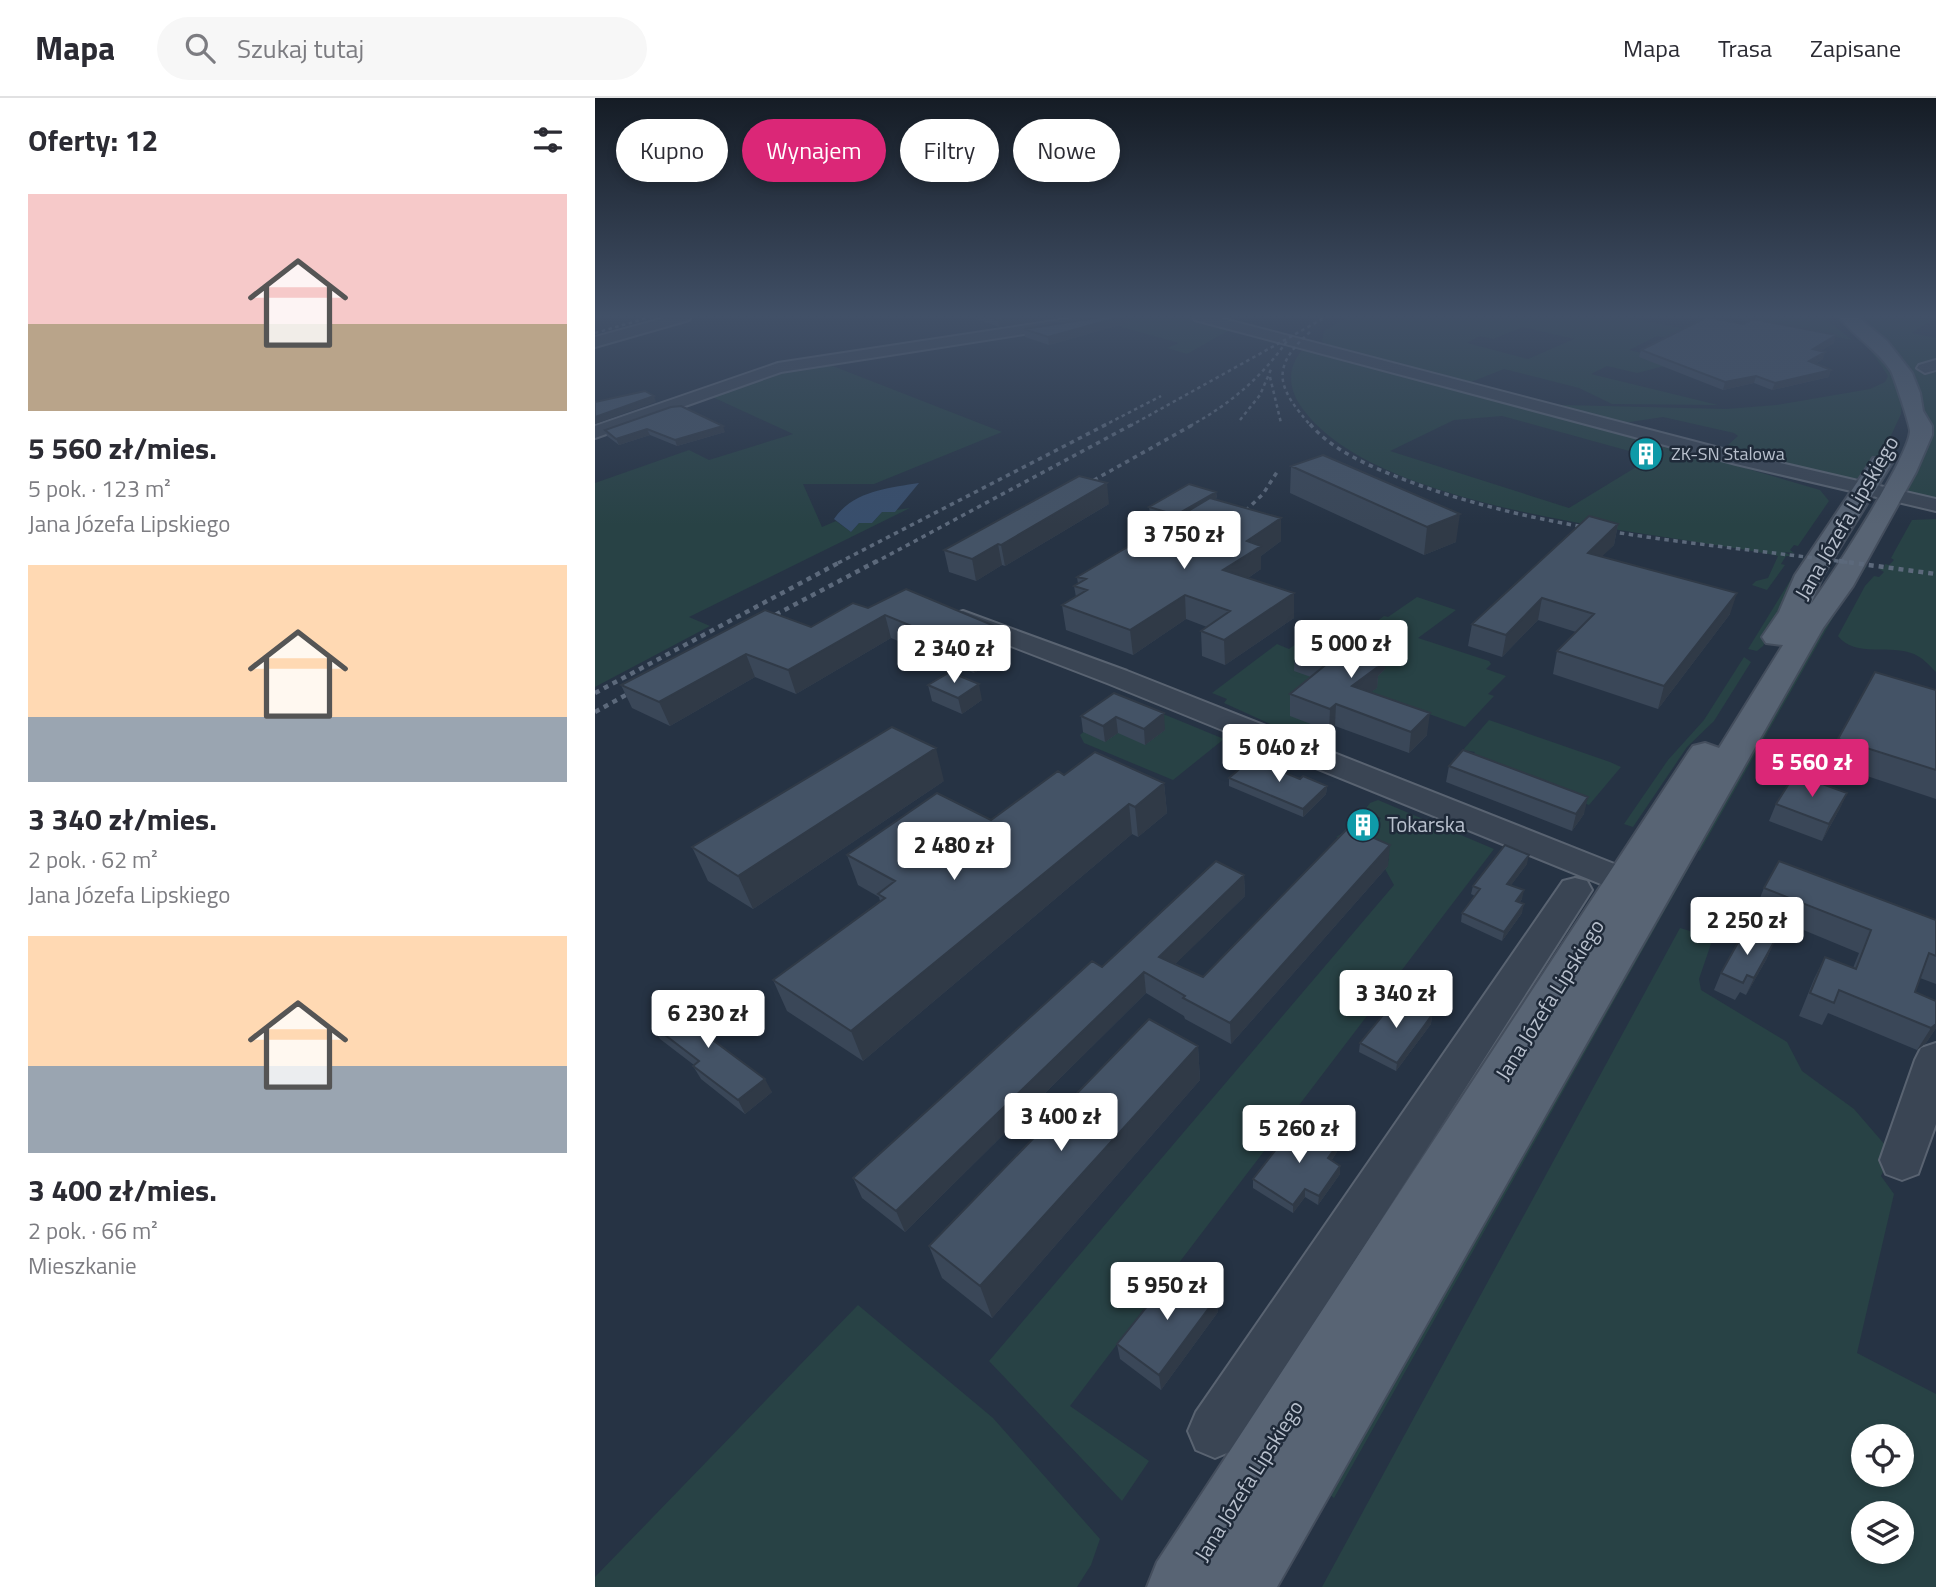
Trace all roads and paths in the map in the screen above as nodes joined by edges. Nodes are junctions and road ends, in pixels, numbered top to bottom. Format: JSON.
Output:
{"nodes":[{"id":1,"x":725,"y":386,"type":"edge"},
{"id":2,"x":1464,"y":386,"type":"edge"},
{"id":3,"x":1907,"y":386,"type":"edge"},
{"id":4,"x":1913,"y":411,"type":"junction"},
{"id":5,"x":595,"y":432,"type":"edge"},
{"id":6,"x":1876,"y":495,"type":"junction"},
{"id":7,"x":1936,"y":505,"type":"edge"},
{"id":8,"x":1936,"y":511,"type":"edge"},
{"id":9,"x":951,"y":615,"type":"edge"},
{"id":10,"x":1626,"y":888,"type":"junction"},
{"id":11,"x":1936,"y":1060,"type":"edge"},
{"id":12,"x":1902,"y":1160,"type":"dead end"},
{"id":13,"x":1215,"y":1431,"type":"dead end"},
{"id":14,"x":1182,"y":1587,"type":"edge"},
{"id":15,"x":1239,"y":1587,"type":"edge"}],
"edges":[{"from":1,"to":5,"type":"street"},
{"from":2,"to":6,"type":"street"},
{"from":3,"to":4,"type":"main road","name":"Jana Józefa Lipskiego"},
{"from":4,"to":6,"type":"main road","name":"Jana Józefa Lipskiego"},
{"from":4,"to":6,"type":"main road","name":"Jana Józefa Lipskiego"},
{"from":6,"to":7,"type":"street"},
{"from":6,"to":8,"type":"street"},
{"from":6,"to":10,"type":"main road","name":"Jana Józefa Lipskiego"},
{"from":9,"to":10,"type":"street"},
{"from":10,"to":13,"type":"street"},
{"from":10,"to":14,"type":"main road","name":"Jana Józefa Lipskiego"},
{"from":10,"to":15,"type":"main road","name":"Jana Józefa Lipskiego"},
{"from":11,"to":12,"type":"street"}]}
